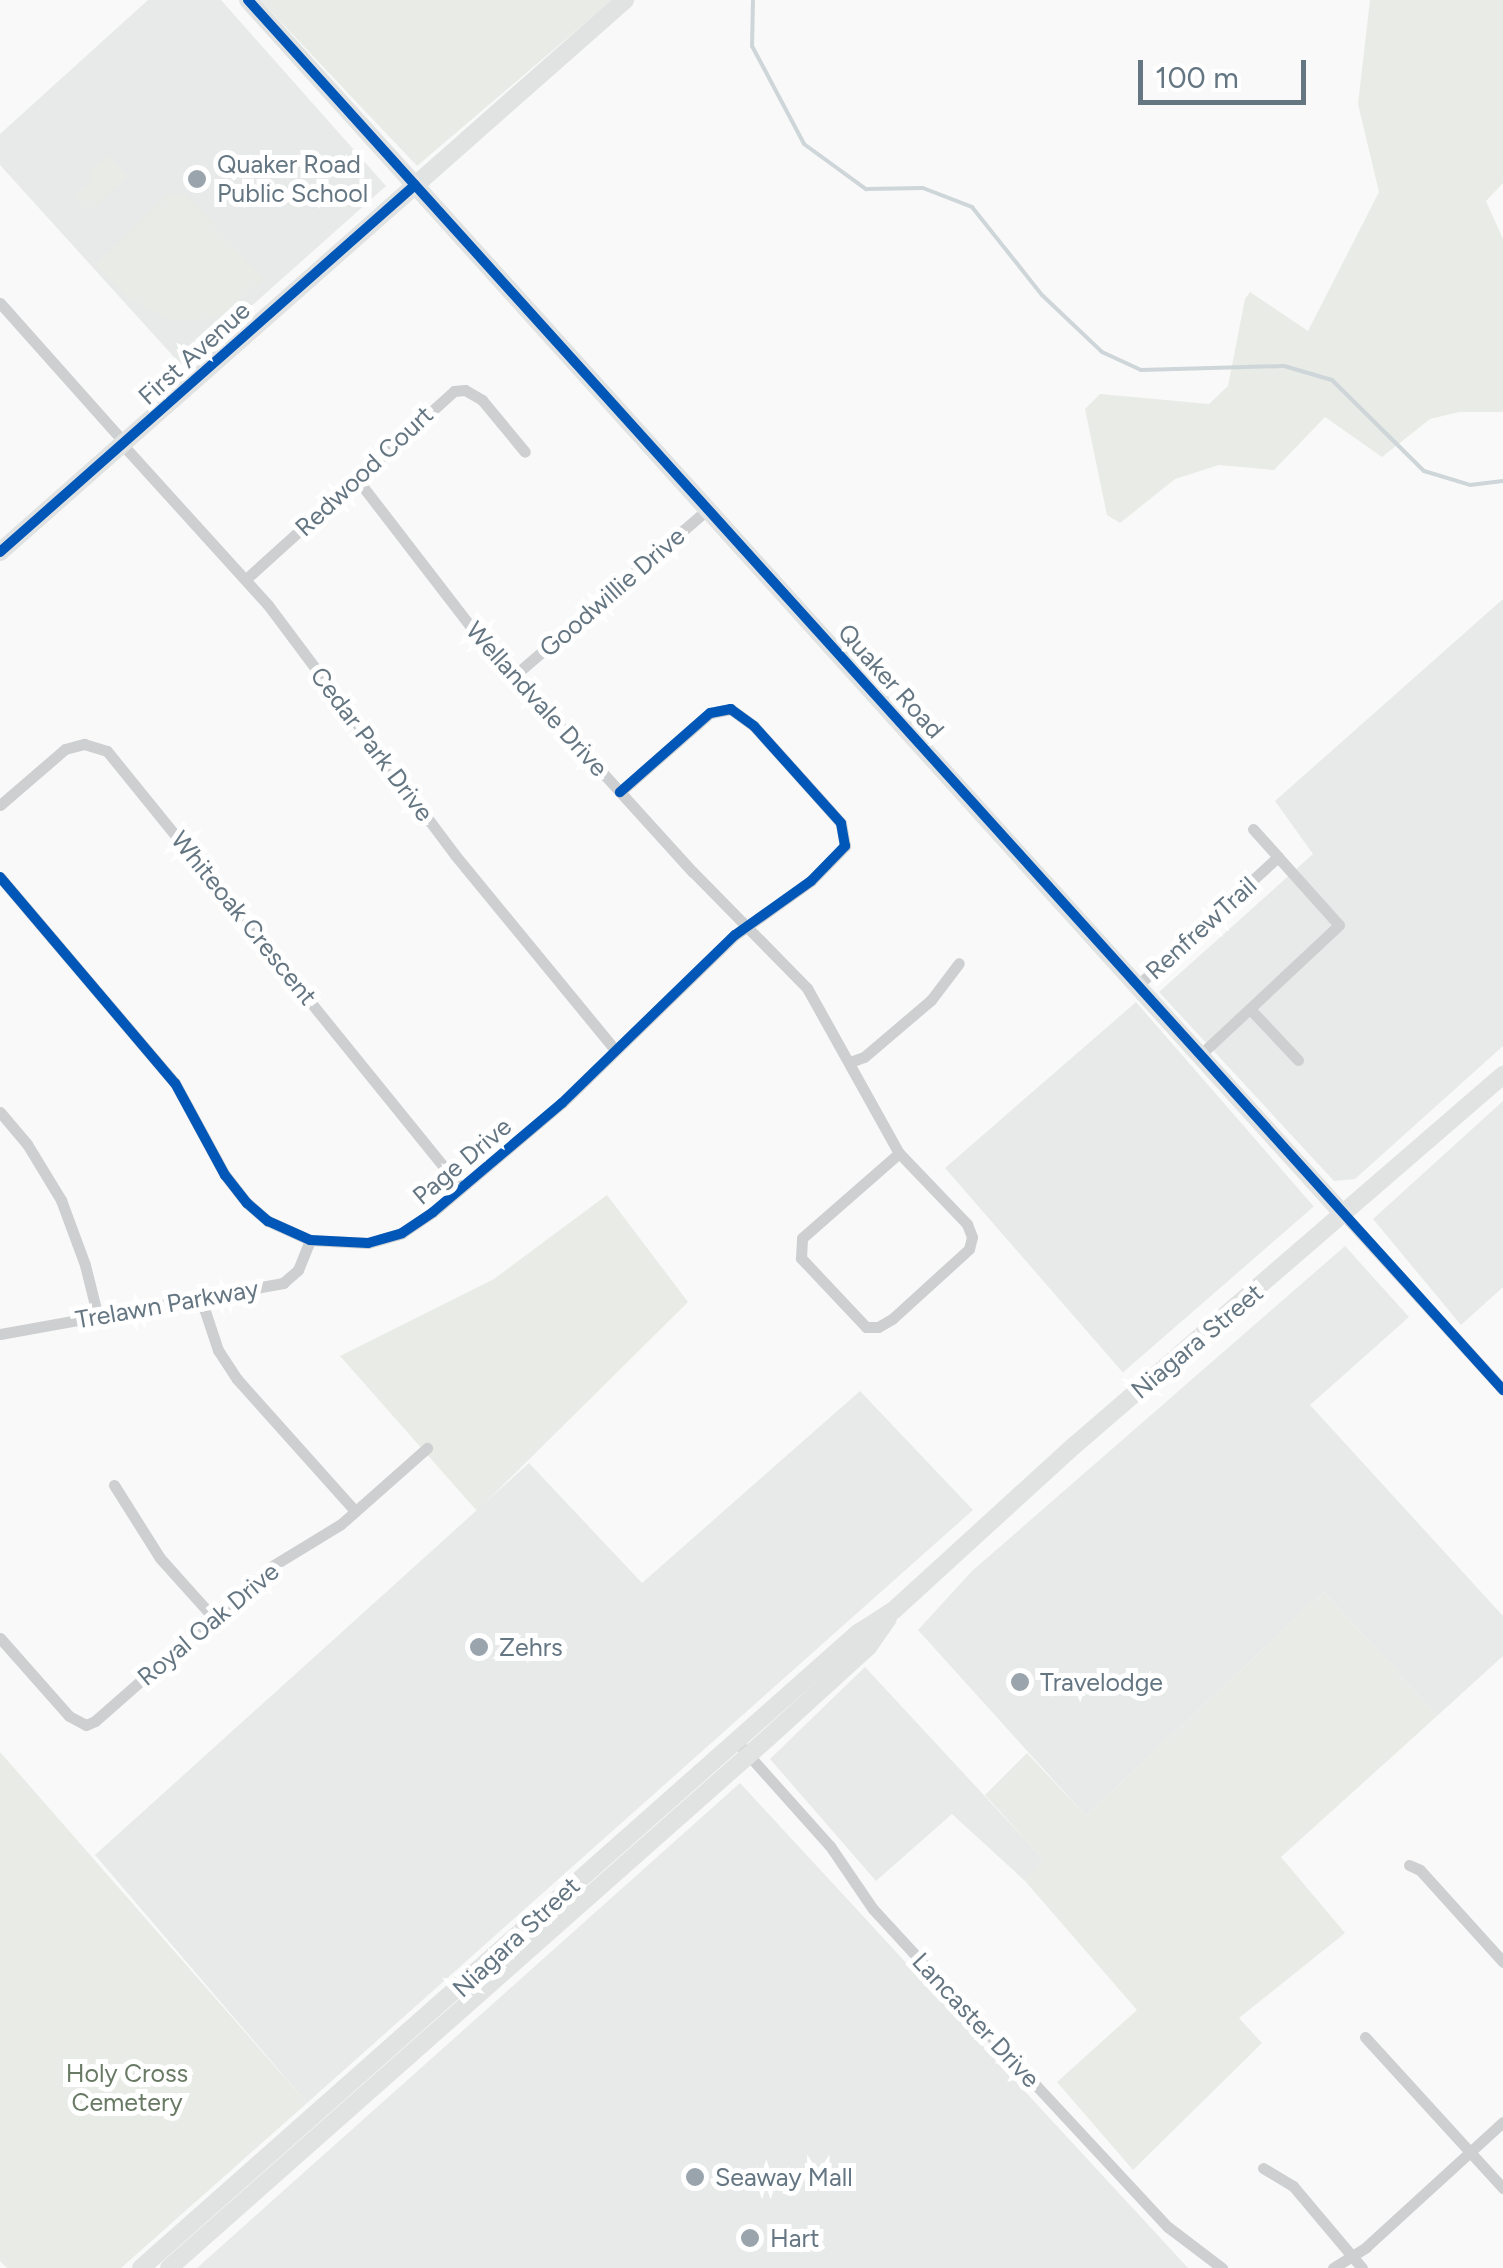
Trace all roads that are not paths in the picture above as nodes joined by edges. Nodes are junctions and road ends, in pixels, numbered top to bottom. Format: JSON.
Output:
{"nodes":[{"id":1,"x":248,"y":0,"type":"edge"},
{"id":2,"x":625,"y":0,"type":"edge"},
{"id":3,"x":415,"y":185,"type":"junction"},
{"id":4,"x":0,"y":303,"type":"edge"},
{"id":5,"x":123,"y":443,"type":"junction"},
{"id":6,"x":526,"y":452,"type":"dead end"},
{"id":7,"x":357,"y":479,"type":"junction"},
{"id":8,"x":709,"y":508,"type":"junction"},
{"id":9,"x":0,"y":552,"type":"edge"},
{"id":10,"x":246,"y":579,"type":"junction"},
{"id":11,"x":515,"y":675,"type":"junction"},
{"id":12,"x":620,"y":792,"type":"junction"},
{"id":13,"x":0,"y":805,"type":"edge"},
{"id":14,"x":1252,"y":829,"type":"dead end"},
{"id":15,"x":1278,"y":858,"type":"junction"},
{"id":16,"x":0,"y":877,"type":"edge"},
{"id":17,"x":749,"y":925,"type":"junction"},
{"id":18,"x":960,"y":963,"type":"dead end"},
{"id":19,"x":1137,"y":986,"type":"junction"},
{"id":20,"x":1250,"y":1008,"type":"junction"},
{"id":21,"x":614,"y":1050,"type":"junction"},
{"id":22,"x":1200,"y":1054,"type":"junction"},
{"id":23,"x":1298,"y":1060,"type":"dead end"},
{"id":24,"x":850,"y":1062,"type":"junction"},
{"id":25,"x":1503,"y":1075,"type":"edge"},
{"id":26,"x":0,"y":1112,"type":"edge"},
{"id":27,"x":899,"y":1153,"type":"junction"},
{"id":28,"x":461,"y":1188,"type":"junction"},
{"id":29,"x":1344,"y":1215,"type":"junction"},
{"id":30,"x":310,"y":1240,"type":"junction"},
{"id":31,"x":201,"y":1299,"type":"junction"},
{"id":32,"x":98,"y":1316,"type":"junction"},
{"id":33,"x":0,"y":1334,"type":"edge"},
{"id":34,"x":1503,"y":1390,"type":"edge"},
{"id":35,"x":426,"y":1448,"type":"dead end"},
{"id":36,"x":114,"y":1485,"type":"dead end"},
{"id":37,"x":356,"y":1511,"type":"junction"},
{"id":38,"x":213,"y":1617,"type":"junction"},
{"id":39,"x":0,"y":1638,"type":"edge"},
{"id":40,"x":742,"y":1748,"type":"junction"},
{"id":41,"x":1409,"y":1865,"type":"dead end"},
{"id":42,"x":1503,"y":1962,"type":"edge"},
{"id":43,"x":1365,"y":2037,"type":"dead end"},
{"id":44,"x":1503,"y":2122,"type":"edge"},
{"id":45,"x":1470,"y":2152,"type":"junction"},
{"id":46,"x":1263,"y":2168,"type":"dead end"},
{"id":47,"x":1503,"y":2188,"type":"edge"},
{"id":48,"x":1352,"y":2256,"type":"junction"},
{"id":49,"x":141,"y":2268,"type":"edge"},
{"id":50,"x":169,"y":2268,"type":"edge"},
{"id":51,"x":1222,"y":2268,"type":"edge"},
{"id":52,"x":1333,"y":2268,"type":"edge"},
{"id":53,"x":1362,"y":2268,"type":"edge"}],
"edges":[{"from":1,"to":3,"type":"main road","name":"Quaker Road"},
{"from":2,"to":3,"type":"main road","name":"First Avenue"},
{"from":3,"to":5,"type":"main road","name":"First Avenue"},
{"from":3,"to":8,"type":"main road","name":"Quaker Road"},
{"from":4,"to":5,"type":"street","name":"Cedar Park Drive"},
{"from":5,"to":9,"type":"main road","name":"First Avenue"},
{"from":5,"to":10,"type":"street","name":"Cedar Park Drive"},
{"from":6,"to":7,"type":"street","name":"Redwood Court"},
{"from":7,"to":10,"type":"street","name":"Redwood Court"},
{"from":7,"to":11,"type":"street","name":"Wellandvale Drive"},
{"from":8,"to":11,"type":"street","name":"Goodwillie Drive"},
{"from":8,"to":19,"type":"main road","name":"Quaker Road"},
{"from":10,"to":21,"type":"street","name":"Cedar Park Drive"},
{"from":11,"to":12,"type":"street","name":"Wellandvale Drive"},
{"from":12,"to":17,"type":"street","name":"Wellandvale Drive"},
{"from":12,"to":17,"type":"street","name":"Page Drive"},
{"from":13,"to":28,"type":"street","name":"Whiteoak Crescent"},
{"from":14,"to":15,"type":"street"},
{"from":15,"to":19,"type":"street","name":"RenfrewTrail"},
{"from":15,"to":20,"type":"street","name":"RenfrewTrail"},
{"from":16,"to":30,"type":"street","name":"Page Drive"},
{"from":17,"to":21,"type":"street","name":"Page Drive"},
{"from":17,"to":24,"type":"street","name":"Wellandvale Drive"},
{"from":18,"to":24,"type":"street"},
{"from":19,"to":22,"type":"main road","name":"Quaker Road"},
{"from":20,"to":22,"type":"street","name":"RenfrewTrail"},
{"from":20,"to":23,"type":"street"},
{"from":21,"to":28,"type":"street","name":"Page Drive"},
{"from":22,"to":29,"type":"main road","name":"Quaker Road"},
{"from":24,"to":27,"type":"street","name":"Wellandvale Drive"},
{"from":25,"to":29,"type":"main road","name":"Niagara Street"},
{"from":26,"to":32,"type":"street"},
{"from":27,"to":27,"type":"street","name":"Wellandvale Drive"},
{"from":28,"to":30,"type":"street","name":"Page Drive"},
{"from":29,"to":34,"type":"street","name":"Quaker Road"},
{"from":29,"to":40,"type":"main road","name":"Niagara Street"},
{"from":30,"to":31,"type":"street","name":"Trelawn Parkway"},
{"from":31,"to":32,"type":"street","name":"Trelawn Parkway"},
{"from":31,"to":37,"type":"street"},
{"from":32,"to":33,"type":"street","name":"Trelawn Parkway"},
{"from":35,"to":37,"type":"street","name":"Royal Oak Drive"},
{"from":36,"to":38,"type":"street"},
{"from":37,"to":38,"type":"street","name":"Royal Oak Drive"},
{"from":38,"to":39,"type":"street","name":"Royal Oak Drive"},
{"from":40,"to":49,"type":"main road","name":"Niagara Street"},
{"from":40,"to":50,"type":"main road","name":"Niagara Street"},
{"from":40,"to":51,"type":"street","name":"Lancaster Drive"},
{"from":41,"to":42,"type":"street"},
{"from":43,"to":45,"type":"street"},
{"from":44,"to":45,"type":"street"},
{"from":45,"to":47,"type":"street"},
{"from":45,"to":48,"type":"street"},
{"from":46,"to":48,"type":"street"},
{"from":48,"to":52,"type":"street"},
{"from":48,"to":53,"type":"street"}]}
